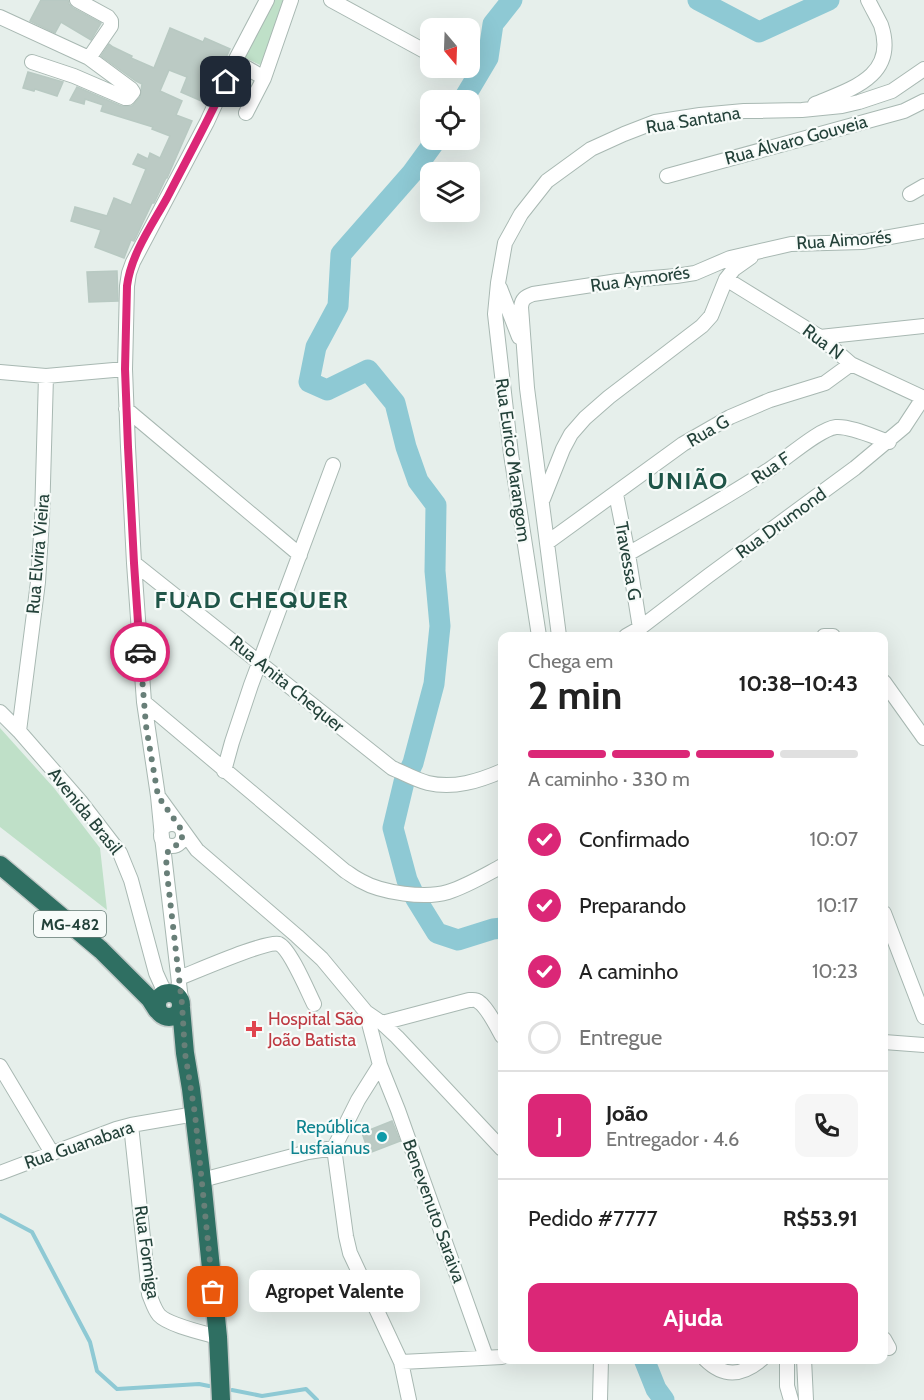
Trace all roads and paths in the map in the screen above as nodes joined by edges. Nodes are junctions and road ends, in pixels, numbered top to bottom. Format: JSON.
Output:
{"nodes":[{"id":1,"x":77,"y":0,"type":"edge"},
{"id":2,"x":267,"y":0,"type":"edge"},
{"id":3,"x":291,"y":0,"type":"edge"},
{"id":4,"x":331,"y":0,"type":"edge"},
{"id":5,"x":869,"y":3,"type":"edge"},
{"id":6,"x":0,"y":17,"type":"edge"},
{"id":7,"x":420,"y":49,"type":"edge"},
{"id":8,"x":89,"y":58,"type":"junction"},
{"id":9,"x":235,"y":61,"type":"junction"},
{"id":10,"x":32,"y":62,"type":"dead end"},
{"id":11,"x":924,"y":69,"type":"edge"},
{"id":12,"x":264,"y":78,"type":"junction"},
{"id":13,"x":892,"y":91,"type":"junction"},
{"id":14,"x":924,"y":101,"type":"edge"},
{"id":15,"x":801,"y":110,"type":"junction"},
{"id":16,"x":904,"y":111,"type":"junction"},
{"id":17,"x":246,"y":113,"type":"dead end"},
{"id":18,"x":667,"y":176,"type":"dead end"},
{"id":19,"x":924,"y":186,"type":"edge"},
{"id":20,"x":910,"y":194,"type":"dead end"},
{"id":21,"x":924,"y":231,"type":"edge"},
{"id":22,"x":764,"y":250,"type":"junction"},
{"id":23,"x":726,"y":279,"type":"junction"},
{"id":24,"x":498,"y":283,"type":"junction"},
{"id":25,"x":521,"y":307,"type":"joint"},
{"id":26,"x":924,"y":326,"type":"edge"},
{"id":27,"x":820,"y":337,"type":"junction"},
{"id":28,"x":523,"y":349,"type":"junction"},
{"id":29,"x":850,"y":364,"type":"junction"},
{"id":30,"x":125,"y":369,"type":"junction"},
{"id":31,"x":0,"y":372,"type":"edge"},
{"id":32,"x":46,"y":376,"type":"junction"},
{"id":33,"x":924,"y":398,"type":"edge"},
{"id":34,"x":126,"y":409,"type":"junction"},
{"id":35,"x":889,"y":442,"type":"junction"},
{"id":36,"x":333,"y":465,"type":"dead end"},
{"id":37,"x":616,"y":494,"type":"junction"},
{"id":38,"x":542,"y":501,"type":"junction"},
{"id":39,"x":548,"y":542,"type":"junction"},
{"id":40,"x":628,"y":554,"type":"junction"},
{"id":41,"x":300,"y":555,"type":"junction"},
{"id":42,"x":134,"y":563,"type":"junction"},
{"id":43,"x":640,"y":628,"type":"junction"},
{"id":44,"x":538,"y":632,"type":"edge"},
{"id":45,"x":559,"y":632,"type":"edge"},
{"id":46,"x":633,"y":632,"type":"edge"},
{"id":47,"x":260,"y":662,"type":"junction"},
{"id":48,"x":888,"y":688,"type":"edge"},
{"id":49,"x":144,"y":702,"type":"junction"},
{"id":50,"x":0,"y":712,"type":"edge"},
{"id":51,"x":19,"y":731,"type":"junction"},
{"id":52,"x":924,"y":738,"type":"edge"},
{"id":53,"x":224,"y":771,"type":"junction"},
{"id":54,"x":498,"y":772,"type":"edge"},
{"id":55,"x":158,"y":796,"type":"junction"},
{"id":56,"x":182,"y":830,"type":"junction"},
{"id":57,"x":162,"y":837,"type":"junction"},
{"id":58,"x":176,"y":845,"type":"junction"},
{"id":59,"x":197,"y":850,"type":"junction"},
{"id":60,"x":0,"y":865,"type":"edge"},
{"id":61,"x":166,"y":865,"type":"junction"},
{"id":62,"x":498,"y":868,"type":"edge"},
{"id":63,"x":888,"y":923,"type":"edge"},
{"id":64,"x":171,"y":997,"type":"junction"},
{"id":65,"x":314,"y":1004,"type":"dead end"},
{"id":66,"x":366,"y":1012,"type":"junction"},
{"id":67,"x":924,"y":1017,"type":"edge"},
{"id":68,"x":382,"y":1023,"type":"junction"},
{"id":69,"x":498,"y":1030,"type":"edge"},
{"id":70,"x":888,"y":1042,"type":"edge"},
{"id":71,"x":924,"y":1045,"type":"edge"},
{"id":72,"x":380,"y":1065,"type":"junction"},
{"id":73,"x":0,"y":1066,"type":"edge"},
{"id":74,"x":195,"y":1114,"type":"junction"},
{"id":75,"x":131,"y":1125,"type":"junction"},
{"id":76,"x":498,"y":1145,"type":"edge"},
{"id":77,"x":334,"y":1148,"type":"junction"},
{"id":78,"x":52,"y":1153,"type":"junction"},
{"id":79,"x":0,"y":1173,"type":"edge"},
{"id":80,"x":202,"y":1180,"type":"junction"},
{"id":81,"x":218,"y":1337,"type":"junction"},
{"id":82,"x":486,"y":1357,"type":"junction"},
{"id":83,"x":498,"y":1357,"type":"edge"},
{"id":84,"x":401,"y":1362,"type":"junction"},
{"id":85,"x":601,"y":1364,"type":"edge"},
{"id":86,"x":710,"y":1364,"type":"edge"},
{"id":87,"x":756,"y":1364,"type":"edge"},
{"id":88,"x":787,"y":1364,"type":"edge"},
{"id":89,"x":804,"y":1364,"type":"edge"},
{"id":90,"x":787,"y":1386,"type":"junction"},
{"id":91,"x":221,"y":1400,"type":"edge"},
{"id":92,"x":409,"y":1400,"type":"edge"},
{"id":93,"x":600,"y":1400,"type":"edge"},
{"id":94,"x":778,"y":1400,"type":"edge"},
{"id":95,"x":791,"y":1400,"type":"edge"},
{"id":96,"x":806,"y":1400,"type":"edge"}],
"edges":[{"from":1,"to":8,"type":"street"},
{"from":2,"to":9,"type":"street"},
{"from":3,"to":12,"type":"street"},
{"from":4,"to":7,"type":"street"},
{"from":5,"to":15,"type":"street"},
{"from":6,"to":8,"type":"street"},
{"from":8,"to":10,"type":"street"},
{"from":9,"to":12,"type":"street"},
{"from":9,"to":30,"type":"street"},
{"from":11,"to":13,"type":"street","name":"Rua Santana"},
{"from":12,"to":17,"type":"street"},
{"from":13,"to":15,"type":"street","name":"Rua Santana"},
{"from":13,"to":16,"type":"street"},
{"from":14,"to":16,"type":"street","name":"Rua Álvaro Gouveia"},
{"from":15,"to":24,"type":"street","name":"Rua Santana"},
{"from":16,"to":18,"type":"street","name":"Rua Álvaro Gouveia"},
{"from":19,"to":20,"type":"street"},
{"from":21,"to":22,"type":"street","name":"Rua Aimorés"},
{"from":22,"to":23,"type":"street"},
{"from":22,"to":25,"type":"street","name":"Rua Aymorés"},
{"from":23,"to":27,"type":"street","name":"Rua N"},
{"from":23,"to":38,"type":"street"},
{"from":24,"to":28,"type":"street"},
{"from":24,"to":44,"type":"street","name":"Rua Eurico Marangom"},
{"from":25,"to":28,"type":"street","name":"Rua Eurico Marangom"},
{"from":26,"to":27,"type":"street"},
{"from":27,"to":29,"type":"street","name":"Rua N"},
{"from":28,"to":38,"type":"street","name":"Rua Eurico Marangom"},
{"from":29,"to":33,"type":"street","name":"Rua N"},
{"from":29,"to":37,"type":"street","name":"Rua G"},
{"from":30,"to":32,"type":"street"},
{"from":30,"to":34,"type":"street"},
{"from":31,"to":32,"type":"street"},
{"from":32,"to":51,"type":"street","name":"Rua Elvira Vieira"},
{"from":33,"to":35,"type":"street","name":"Rua Drumond"},
{"from":34,"to":41,"type":"street"},
{"from":34,"to":42,"type":"street"},
{"from":35,"to":40,"type":"street","name":"Rua F"},
{"from":35,"to":43,"type":"street","name":"Rua Drumond"},
{"from":36,"to":41,"type":"street"},
{"from":37,"to":39,"type":"street","name":"Rua G"},
{"from":37,"to":40,"type":"street","name":"Travessa G"},
{"from":38,"to":39,"type":"street","name":"Rua Eurico Marangom"},
{"from":39,"to":45,"type":"street","name":"Rua Eurico Marangom"},
{"from":40,"to":43,"type":"street","name":"Travessa G"},
{"from":41,"to":47,"type":"street"},
{"from":42,"to":47,"type":"street","name":"Rua Anita Chequer"},
{"from":42,"to":49,"type":"street"},
{"from":43,"to":46,"type":"street","name":"Rua Drumond"},
{"from":47,"to":53,"type":"street"},
{"from":47,"to":54,"type":"street","name":"Rua Anita Chequer"},
{"from":48,"to":52,"type":"street"},
{"from":49,"to":53,"type":"street"},
{"from":49,"to":55,"type":"street"},
{"from":50,"to":51,"type":"street","name":"Avenida Brasil"},
{"from":51,"to":64,"type":"street","name":"Avenida Brasil"},
{"from":53,"to":62,"type":"street"},
{"from":55,"to":56,"type":"street"},
{"from":55,"to":57,"type":"street"},
{"from":56,"to":57,"type":"street"},
{"from":56,"to":58,"type":"street"},
{"from":56,"to":59,"type":"street"},
{"from":57,"to":58,"type":"street"},
{"from":57,"to":61,"type":"street"},
{"from":58,"to":59,"type":"street"},
{"from":58,"to":61,"type":"street"},
{"from":59,"to":66,"type":"street"},
{"from":60,"to":64,"type":"highway","number":"MG-482"},
{"from":61,"to":64,"type":"street"},
{"from":63,"to":67,"type":"street"},
{"from":64,"to":65,"type":"street"},
{"from":64,"to":74,"type":"highway"},
{"from":66,"to":68,"type":"street"},
{"from":66,"to":72,"type":"street","name":"Benevenuto Saraiva"},
{"from":68,"to":69,"type":"street"},
{"from":68,"to":76,"type":"street"},
{"from":70,"to":71,"type":"street"},
{"from":72,"to":77,"type":"street"},
{"from":72,"to":82,"type":"street","name":"Benevenuto Saraiva"},
{"from":73,"to":78,"type":"street"},
{"from":74,"to":75,"type":"street","name":"Rua Guanabara"},
{"from":74,"to":80,"type":"highway"},
{"from":75,"to":78,"type":"street","name":"Rua Guanabara"},
{"from":75,"to":81,"type":"street","name":"Rua Formiga"},
{"from":77,"to":80,"type":"street"},
{"from":77,"to":84,"type":"street"},
{"from":78,"to":79,"type":"street","name":"Rua Guanabara"},
{"from":80,"to":81,"type":"highway"},
{"from":81,"to":91,"type":"highway"},
{"from":82,"to":83,"type":"street"},
{"from":82,"to":84,"type":"street"},
{"from":84,"to":92,"type":"street"},
{"from":85,"to":93,"type":"street"},
{"from":86,"to":87,"type":"street"},
{"from":88,"to":90,"type":"street"},
{"from":89,"to":96,"type":"street"},
{"from":90,"to":94,"type":"street"},
{"from":90,"to":95,"type":"street"}]}
